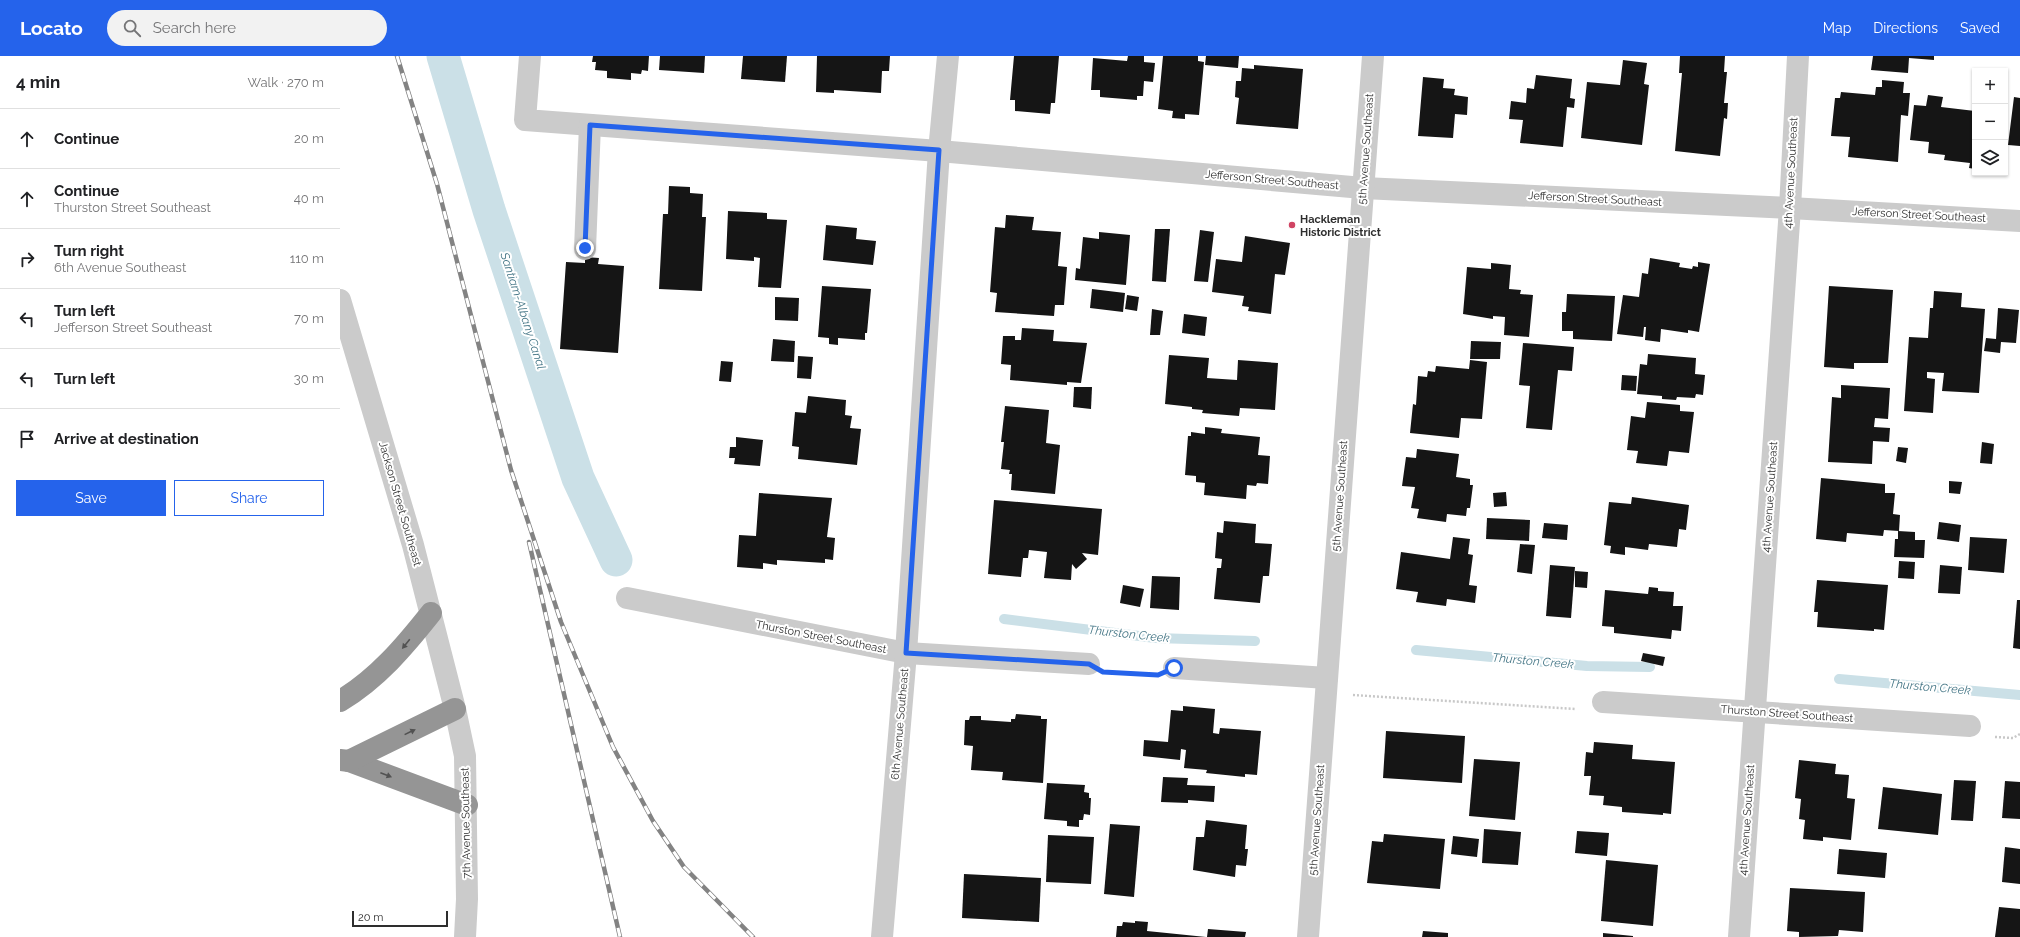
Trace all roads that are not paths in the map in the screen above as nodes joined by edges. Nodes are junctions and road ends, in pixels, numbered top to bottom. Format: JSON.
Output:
{"nodes":[{"id":1,"x":530,"y":56,"type":"edge"},
{"id":2,"x":948,"y":56,"type":"edge"},
{"id":3,"x":1373,"y":56,"type":"edge"},
{"id":4,"x":1798,"y":56,"type":"edge"},
{"id":5,"x":590,"y":125,"type":"junction"},
{"id":6,"x":939,"y":150,"type":"junction"},
{"id":7,"x":1363,"y":188,"type":"junction"},
{"id":8,"x":1790,"y":208,"type":"junction"},
{"id":9,"x":2020,"y":221,"type":"edge"},
{"id":10,"x":585,"y":248,"type":"dead end"},
{"id":11,"x":340,"y":300,"type":"edge"},
{"id":12,"x":627,"y":598,"type":"dead end"},
{"id":13,"x":431,"y":613,"type":"junction"},
{"id":14,"x":906,"y":653,"type":"junction"},
{"id":15,"x":1089,"y":664,"type":"road end"},
{"id":16,"x":1174,"y":668,"type":"road end"},
{"id":17,"x":1326,"y":685,"type":"junction"},
{"id":18,"x":340,"y":701,"type":"edge"},
{"id":19,"x":1603,"y":702,"type":"road end"},
{"id":20,"x":455,"y":709,"type":"junction"},
{"id":21,"x":1755,"y":712,"type":"junction"},
{"id":22,"x":1970,"y":726,"type":"dead end"},
{"id":23,"x":345,"y":760,"type":"edge"},
{"id":24,"x":467,"y":805,"type":"junction"},
{"id":25,"x":464,"y":937,"type":"edge"},
{"id":26,"x":882,"y":937,"type":"edge"},
{"id":27,"x":1308,"y":937,"type":"edge"},
{"id":28,"x":1739,"y":937,"type":"edge"}],
"edges":[{"from":1,"to":5,"type":"street","name":"Jefferson Street Southeast"},
{"from":2,"to":6,"type":"street","name":"6th Avenue Southeast"},
{"from":3,"to":7,"type":"street","name":"5th Avenue Southeast"},
{"from":4,"to":8,"type":"street","name":"4th Avenue Southeast"},
{"from":5,"to":6,"type":"street","name":"Jefferson Street Southeast"},
{"from":5,"to":10,"type":"street"},
{"from":6,"to":7,"type":"street","name":"Jefferson Street Southeast"},
{"from":6,"to":14,"type":"street","name":"6th Avenue Southeast"},
{"from":7,"to":8,"type":"street","name":"Jefferson Street Southeast"},
{"from":7,"to":17,"type":"street","name":"5th Avenue Southeast"},
{"from":8,"to":9,"type":"street","name":"Jefferson Street Southeast"},
{"from":8,"to":21,"type":"street","name":"4th Avenue Southeast"},
{"from":11,"to":13,"type":"street","name":"Jackson Street Southeast"},
{"from":12,"to":14,"type":"street","name":"Thurston Street Southeast"},
{"from":13,"to":18,"type":"highway","one_way":true},
{"from":13,"to":20,"type":"street","name":"Jackson Street Southeast"},
{"from":14,"to":15,"type":"street","name":"Thurston Street Southeast"},
{"from":14,"to":26,"type":"street","name":"6th Avenue Southeast"},
{"from":16,"to":17,"type":"street"},
{"from":17,"to":27,"type":"street","name":"5th Avenue Southeast"},
{"from":19,"to":21,"type":"street","name":"Thurston Street Southeast"},
{"from":23,"to":20,"type":"highway","one_way":true},
{"from":20,"to":24,"type":"street","name":"7th Avenue Southeast"},
{"from":21,"to":22,"type":"street","name":"Thurston Street Southeast"},
{"from":21,"to":28,"type":"street","name":"4th Avenue Southeast"},
{"from":23,"to":24,"type":"highway","one_way":true},
{"from":24,"to":25,"type":"street","name":"7th Avenue Southeast"}]}
